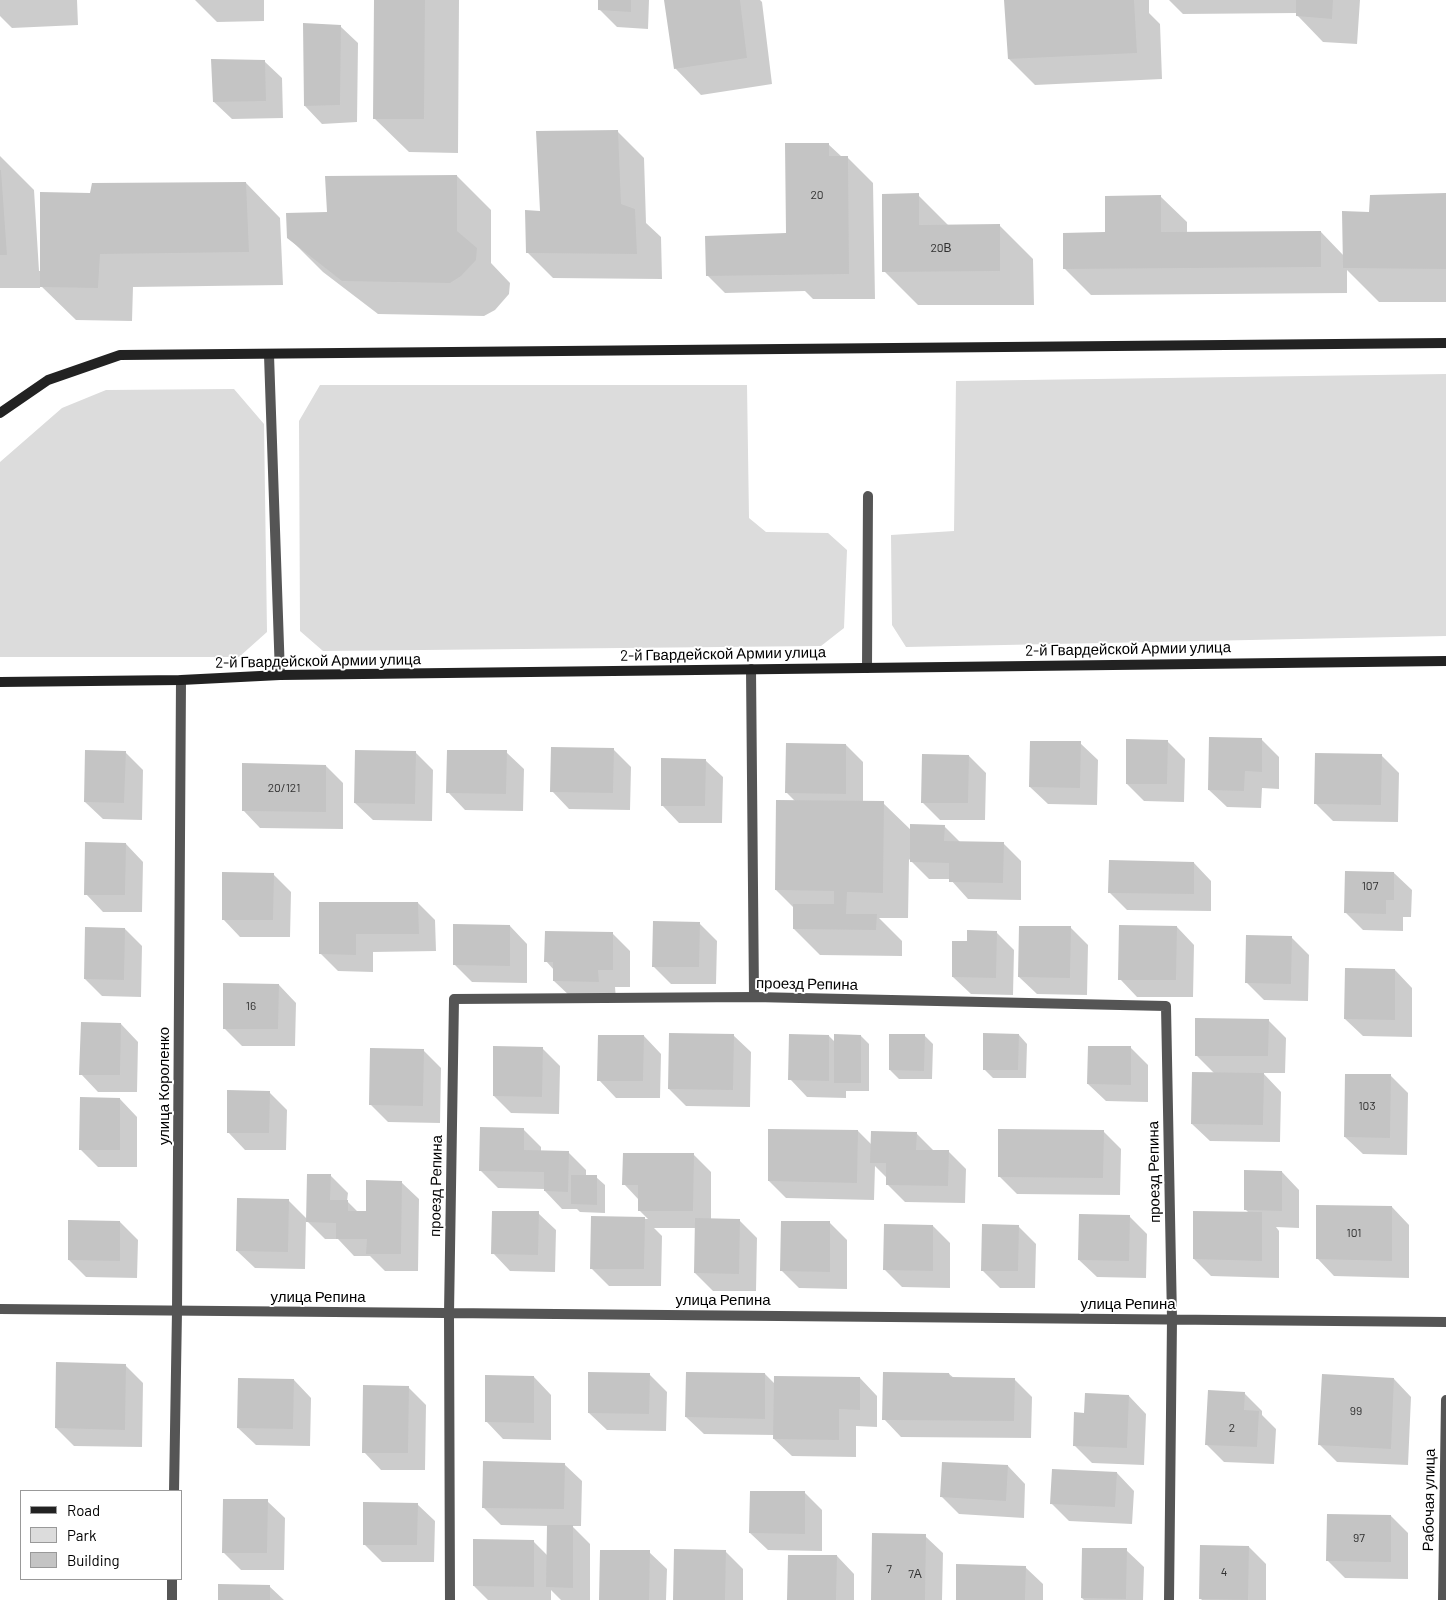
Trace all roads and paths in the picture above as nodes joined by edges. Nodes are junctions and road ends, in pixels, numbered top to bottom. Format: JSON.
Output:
{"nodes":[{"id":1,"x":1446,"y":343,"type":"edge"},
{"id":2,"x":270,"y":355,"type":"junction"},
{"id":3,"x":0,"y":413,"type":"edge"},
{"id":4,"x":868,"y":496,"type":"dead end"},
{"id":5,"x":1446,"y":660,"type":"edge"},
{"id":6,"x":866,"y":668,"type":"junction"},
{"id":7,"x":752,"y":669,"type":"junction"},
{"id":8,"x":280,"y":675,"type":"junction"},
{"id":9,"x":181,"y":680,"type":"junction"},
{"id":10,"x":0,"y":682,"type":"edge"},
{"id":11,"x":754,"y":997,"type":"junction"},
{"id":12,"x":0,"y":1309,"type":"edge"},
{"id":13,"x":177,"y":1311,"type":"junction"},
{"id":14,"x":449,"y":1313,"type":"junction"},
{"id":15,"x":1172,"y":1319,"type":"junction"},
{"id":16,"x":1446,"y":1322,"type":"edge"},
{"id":17,"x":1446,"y":1400,"type":"edge"},
{"id":18,"x":174,"y":1490,"type":"edge"},
{"id":19,"x":172,"y":1580,"type":"edge"},
{"id":20,"x":172,"y":1600,"type":"edge"},
{"id":21,"x":450,"y":1600,"type":"edge"},
{"id":22,"x":1169,"y":1600,"type":"edge"},
{"id":23,"x":1443,"y":1600,"type":"edge"}],
"edges":[{"from":1,"to":2,"type":"main road"},
{"from":2,"to":3,"type":"main road"},
{"from":2,"to":8,"type":"street"},
{"from":4,"to":6,"type":"street"},
{"from":5,"to":6,"type":"main road","name":"2-й Гвардейской Армии улица"},
{"from":6,"to":7,"type":"main road","name":"2-й Гвардейской Армии улица"},
{"from":7,"to":8,"type":"main road","name":"2-й Гвардейской Армии улица"},
{"from":7,"to":11,"type":"street"},
{"from":8,"to":9,"type":"main road","name":"2-й Гвардейской Армии улица"},
{"from":9,"to":10,"type":"main road","name":"2-й Гвардейской Армии улица"},
{"from":9,"to":13,"type":"street","name":"улица Короленко"},
{"from":11,"to":14,"type":"street","name":"проезд Репина"},
{"from":11,"to":15,"type":"street","name":"проезд Репина"},
{"from":12,"to":13,"type":"street","name":"улица Репина"},
{"from":13,"to":14,"type":"street","name":"улица Репина"},
{"from":13,"to":18,"type":"street","name":"улица Короленко"},
{"from":14,"to":15,"type":"street","name":"улица Репина"},
{"from":14,"to":21,"type":"street","name":"проезд Репина"},
{"from":15,"to":16,"type":"street","name":"улица Репина"},
{"from":15,"to":22,"type":"street","name":"проезд Репина"},
{"from":17,"to":23,"type":"street","name":"Рабочая улица"},
{"from":19,"to":20,"type":"street"}]}
